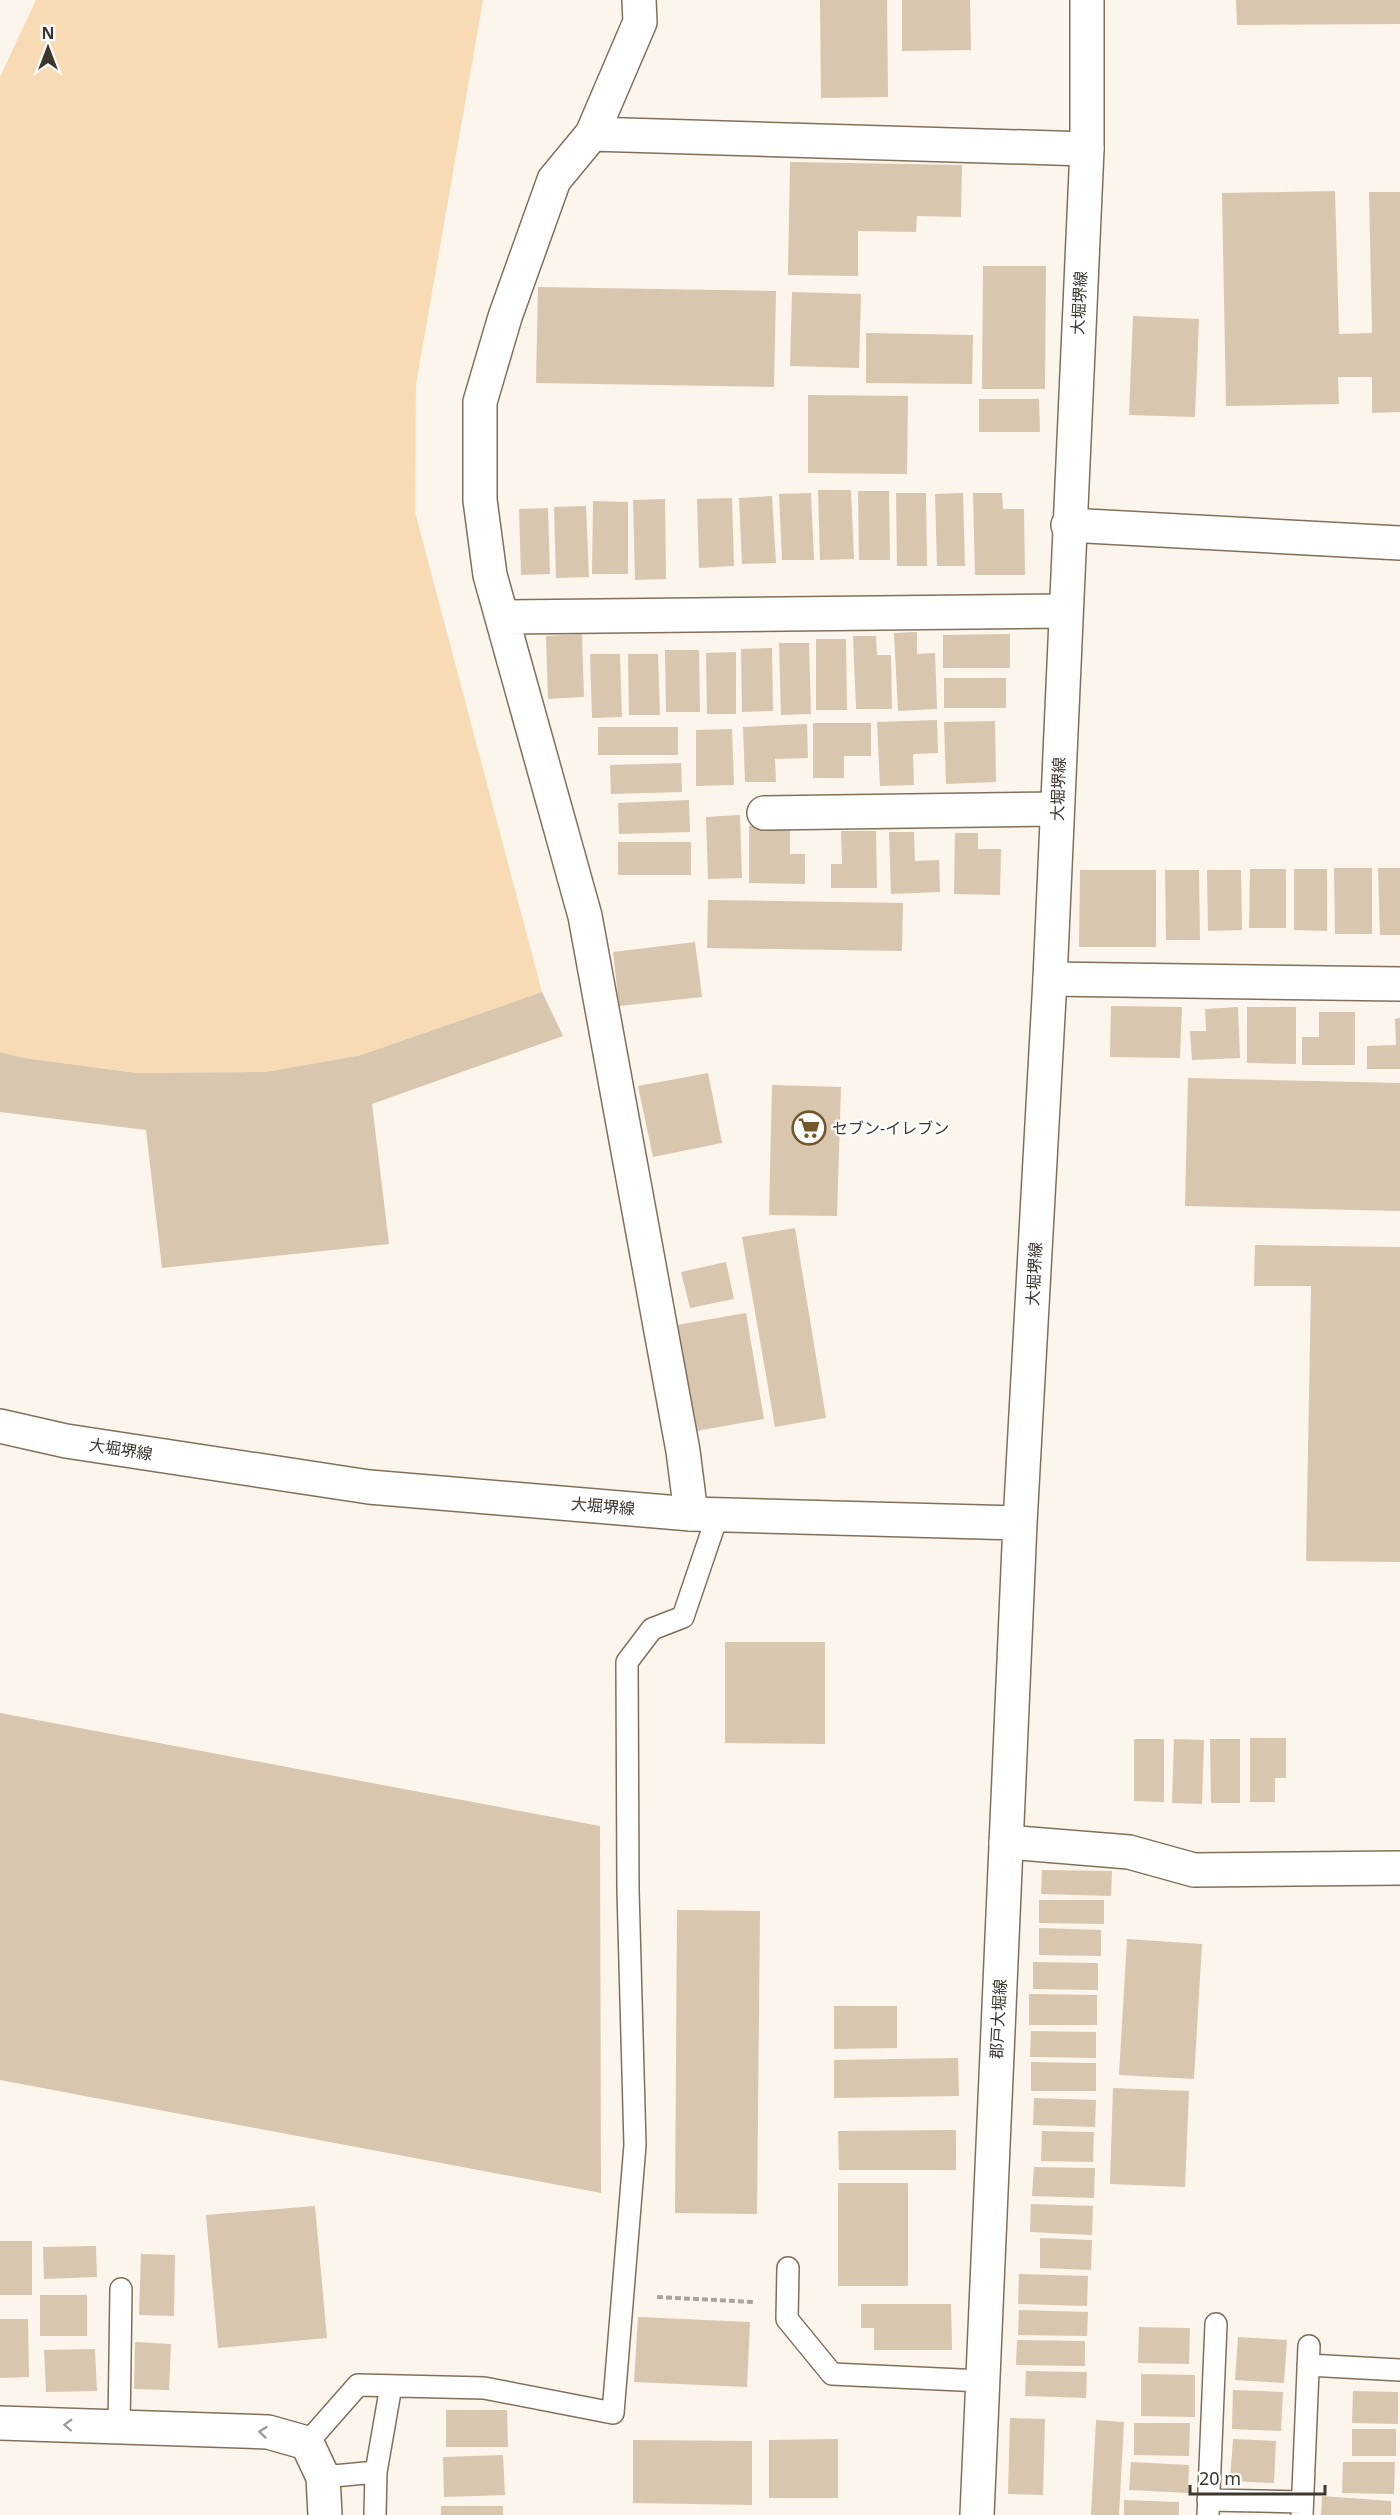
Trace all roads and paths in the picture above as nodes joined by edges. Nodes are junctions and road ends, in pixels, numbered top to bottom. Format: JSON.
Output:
{"nodes":[{"id":1,"x":639,"y":0,"type":"edge"},
{"id":2,"x":1087,"y":0,"type":"edge"},
{"id":3,"x":592,"y":134,"type":"junction"},
{"id":4,"x":1087,"y":149,"type":"junction"},
{"id":5,"x":1068,"y":525,"type":"junction"},
{"id":6,"x":1400,"y":543,"type":"edge"},
{"id":7,"x":1065,"y":611,"type":"junction"},
{"id":8,"x":502,"y":618,"type":"junction"},
{"id":9,"x":1057,"y":809,"type":"junction"},
{"id":10,"x":764,"y":813,"type":"dead end"},
{"id":11,"x":1050,"y":979,"type":"junction"},
{"id":12,"x":1400,"y":984,"type":"edge"},
{"id":13,"x":0,"y":1426,"type":"edge"},
{"id":14,"x":704,"y":1514,"type":"junction"},
{"id":15,"x":1020,"y":1523,"type":"junction"},
{"id":16,"x":1006,"y":1842,"type":"junction"},
{"id":17,"x":1400,"y":1868,"type":"edge"},
{"id":18,"x":788,"y":2268,"type":"dead end"},
{"id":19,"x":121,"y":2289,"type":"dead end"},
{"id":20,"x":623,"y":2295,"type":"junction"},
{"id":21,"x":788,"y":2304,"type":"junction"},
{"id":22,"x":1216,"y":2324,"type":"dead end"},
{"id":23,"x":1400,"y":2370,"type":"edge"},
{"id":24,"x":982,"y":2381,"type":"junction"},
{"id":25,"x":391,"y":2386,"type":"junction"},
{"id":26,"x":0,"y":2423,"type":"edge"},
{"id":27,"x":120,"y":2427,"type":"junction"},
{"id":28,"x":307,"y":2443,"type":"junction"},
{"id":29,"x":376,"y":2472,"type":"junction"},
{"id":30,"x":323,"y":2477,"type":"junction"},
{"id":31,"x":1208,"y":2508,"type":"edge"},
{"id":32,"x":1302,"y":2509,"type":"edge"},
{"id":33,"x":325,"y":2515,"type":"edge"},
{"id":34,"x":375,"y":2515,"type":"edge"},
{"id":35,"x":977,"y":2515,"type":"edge"}],
"edges":[{"from":1,"to":3,"type":"street"},
{"from":2,"to":4,"type":"street","name":"大堀堺線"},
{"from":3,"to":4,"type":"street"},
{"from":3,"to":8,"type":"street"},
{"from":4,"to":5,"type":"street","name":"大堀堺線"},
{"from":5,"to":6,"type":"street"},
{"from":5,"to":7,"type":"street","name":"大堀堺線"},
{"from":7,"to":8,"type":"street"},
{"from":7,"to":9,"type":"street","name":"大堀堺線"},
{"from":8,"to":14,"type":"street"},
{"from":9,"to":10,"type":"street"},
{"from":9,"to":11,"type":"street","name":"大堀堺線"},
{"from":11,"to":12,"type":"street"},
{"from":11,"to":15,"type":"street","name":"大堀堺線"},
{"from":13,"to":14,"type":"street","name":"大堀堺線"},
{"from":14,"to":15,"type":"street","name":"大堀堺線"},
{"from":14,"to":20,"type":"lane"},
{"from":15,"to":16,"type":"street","name":"郡戸大堀線"},
{"from":16,"to":17,"type":"street"},
{"from":16,"to":24,"type":"street","name":"郡戸大堀線"},
{"from":18,"to":21,"type":"lane"},
{"from":19,"to":27,"type":"lane"},
{"from":20,"to":21,"type":"path"},
{"from":20,"to":25,"type":"lane"},
{"from":21,"to":24,"type":"lane"},
{"from":22,"to":31,"type":"lane"},
{"from":23,"to":32,"type":"lane"},
{"from":24,"to":35,"type":"street","name":"郡戸大堀線"},
{"from":25,"to":28,"type":"lane"},
{"from":25,"to":29,"type":"lane"},
{"from":27,"to":26,"type":"street","one_way":true},
{"from":28,"to":27,"type":"street","one_way":true},
{"from":28,"to":30,"type":"street"},
{"from":29,"to":30,"type":"lane"},
{"from":29,"to":34,"type":"lane"},
{"from":30,"to":33,"type":"street"},
{"from":31,"to":32,"type":"lane"}]}
